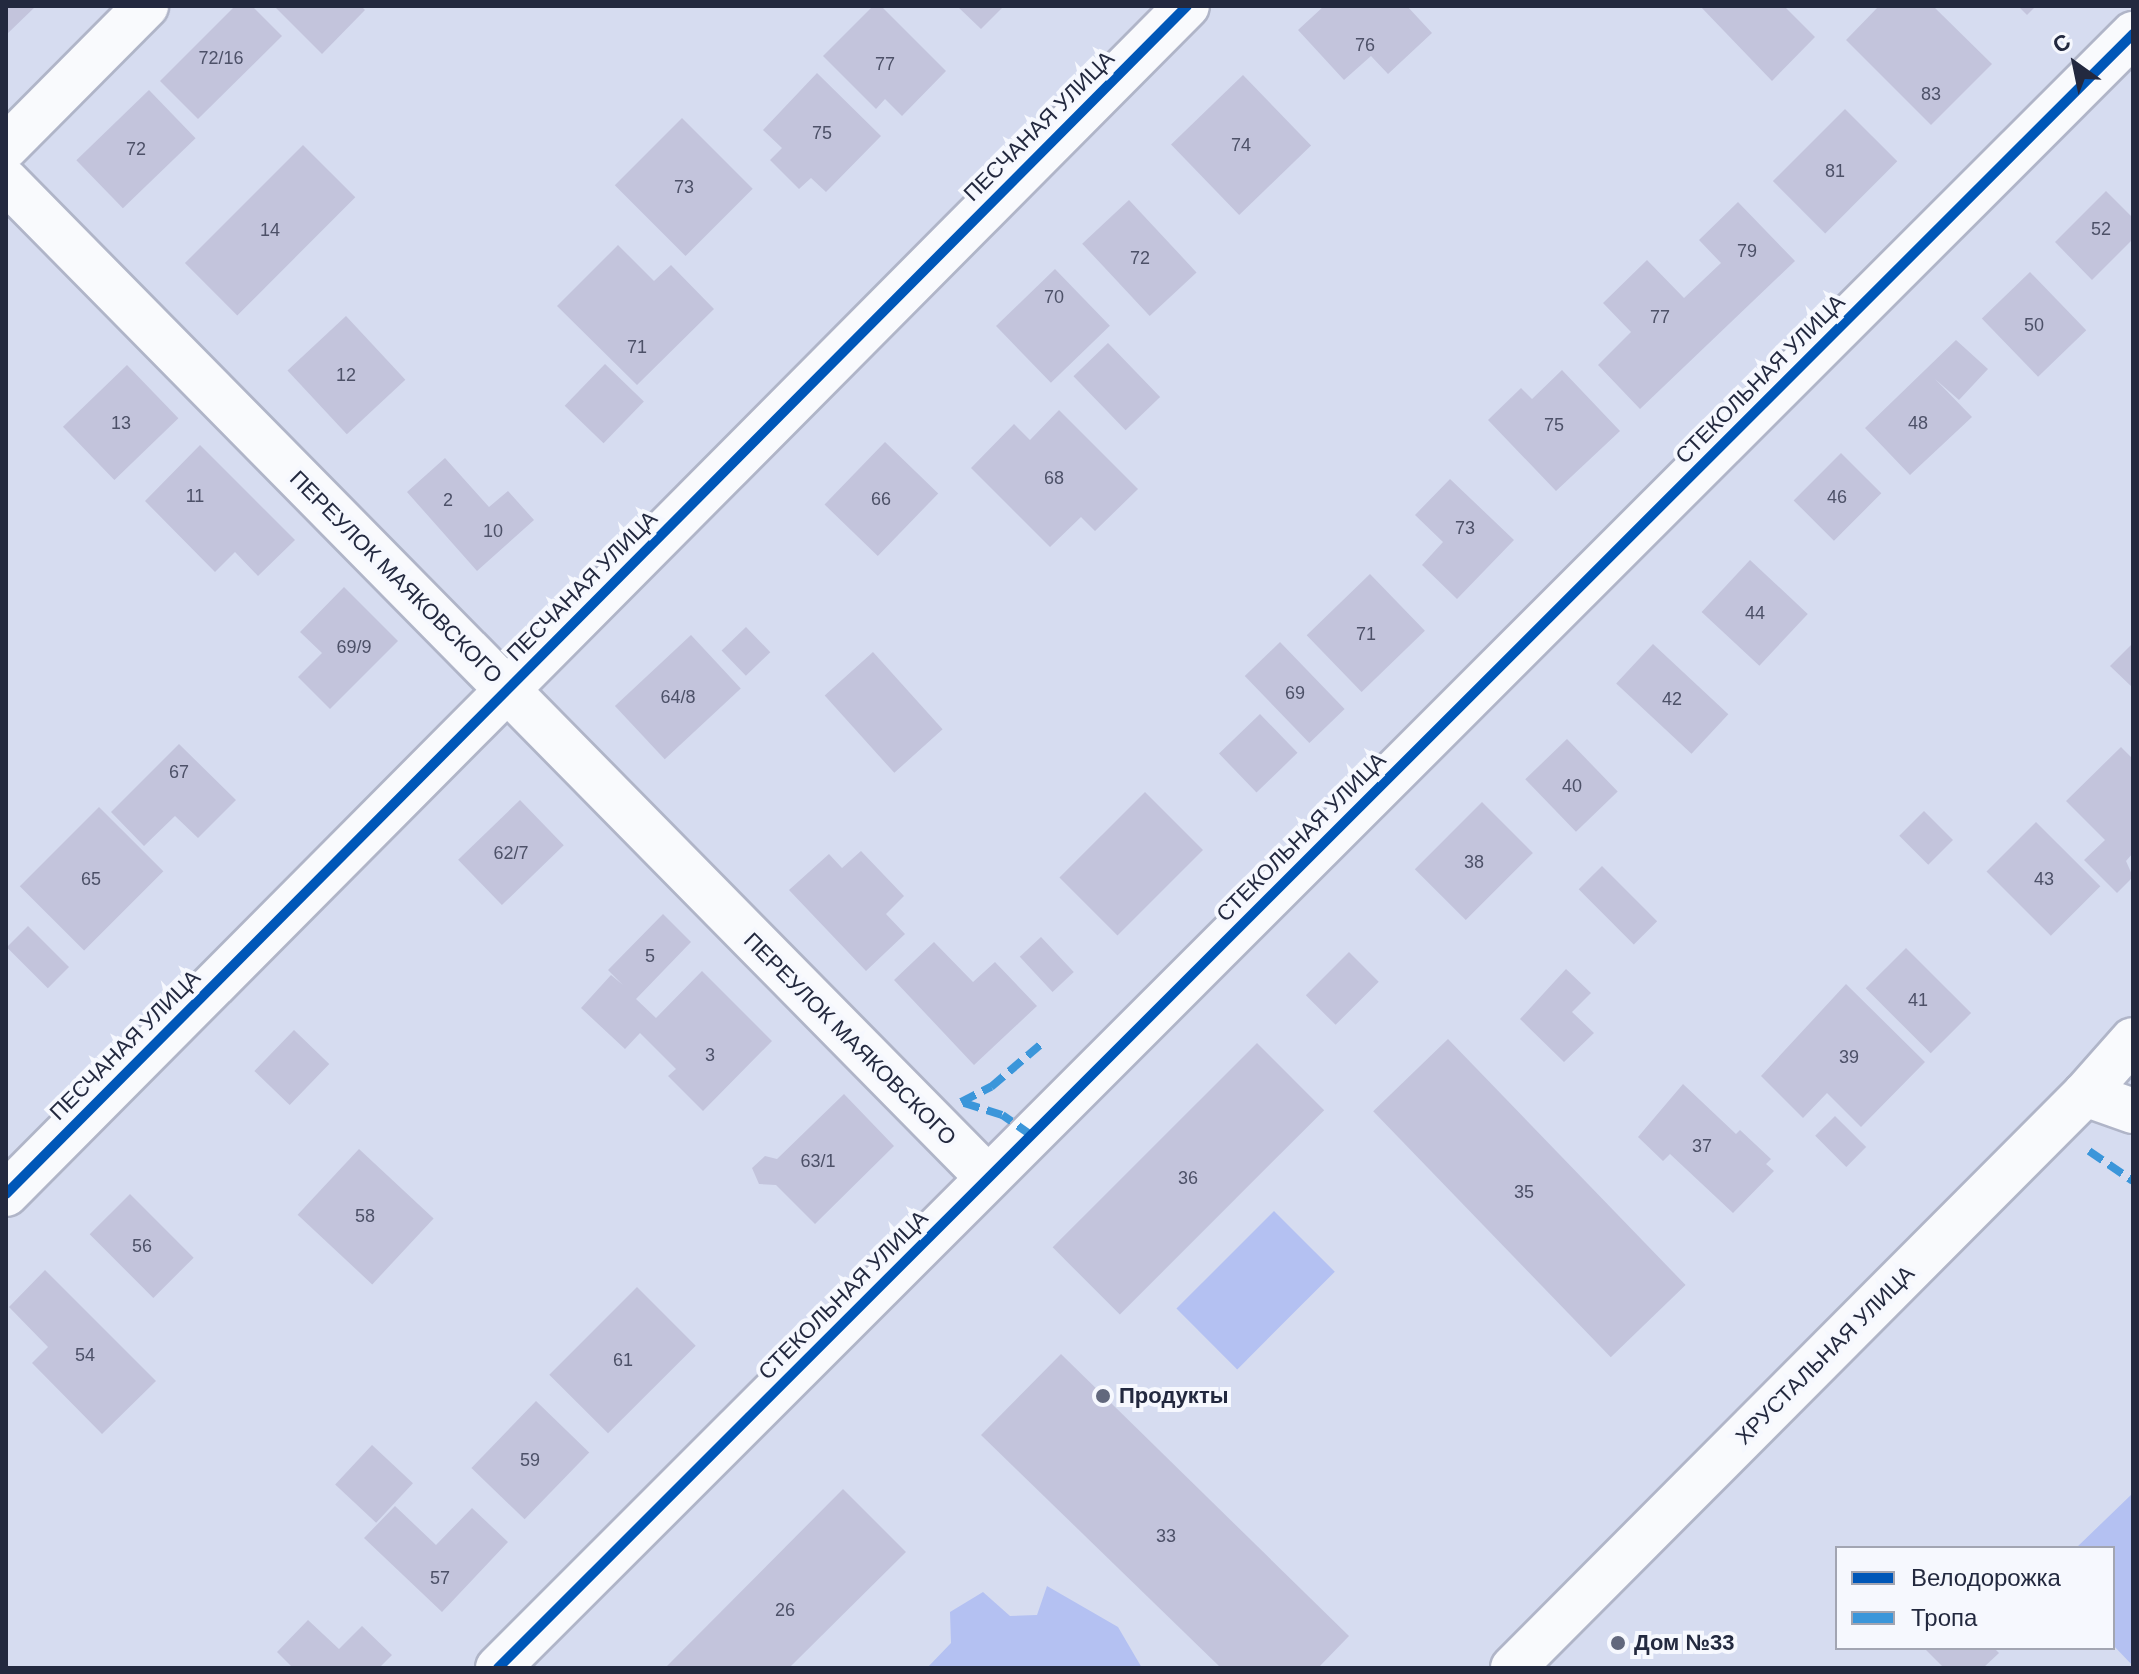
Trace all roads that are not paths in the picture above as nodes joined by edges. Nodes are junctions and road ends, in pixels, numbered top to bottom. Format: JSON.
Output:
{"nodes":[{"id":1,"x":146,"y":6,"type":"edge"},
{"id":2,"x":1187,"y":6,"type":"edge"},
{"id":3,"x":2133,"y":34,"type":"edge"},
{"id":4,"x":6,"y":147,"type":"edge"},
{"id":5,"x":6,"y":181,"type":"edge"},
{"id":6,"x":507,"y":690,"type":"junction"},
{"id":7,"x":2133,"y":1040,"type":"edge"},
{"id":8,"x":2085,"y":1094,"type":"junction"},
{"id":9,"x":2133,"y":1111,"type":"edge"},
{"id":10,"x":988,"y":1178,"type":"junction"},
{"id":11,"x":6,"y":1194,"type":"edge"},
{"id":12,"x":498,"y":1668,"type":"edge"},
{"id":13,"x":1513,"y":1668,"type":"edge"}],
"edges":[{"from":1,"to":4,"type":"street"},
{"from":2,"to":6,"type":"street","name":"ПЕСЧАНАЯ УЛИЦА"},
{"from":3,"to":10,"type":"street","name":"СТЕКОЛЬНАЯ УЛИЦА"},
{"from":5,"to":6,"type":"street","name":"ПЕРЕУЛОК МАЯКОВСКОГО"},
{"from":6,"to":10,"type":"street","name":"ПЕРЕУЛОК МАЯКОВСКОГО"},
{"from":6,"to":11,"type":"street","name":"ПЕСЧАНАЯ УЛИЦА"},
{"from":7,"to":8,"type":"street","name":"ХРУСТАЛЬНАЯ УЛИЦА"},
{"from":8,"to":9,"type":"street"},
{"from":8,"to":13,"type":"street","name":"ХРУСТАЛЬНАЯ УЛИЦА"},
{"from":10,"to":12,"type":"street","name":"СТЕКОЛЬНАЯ УЛИЦА"}]}
